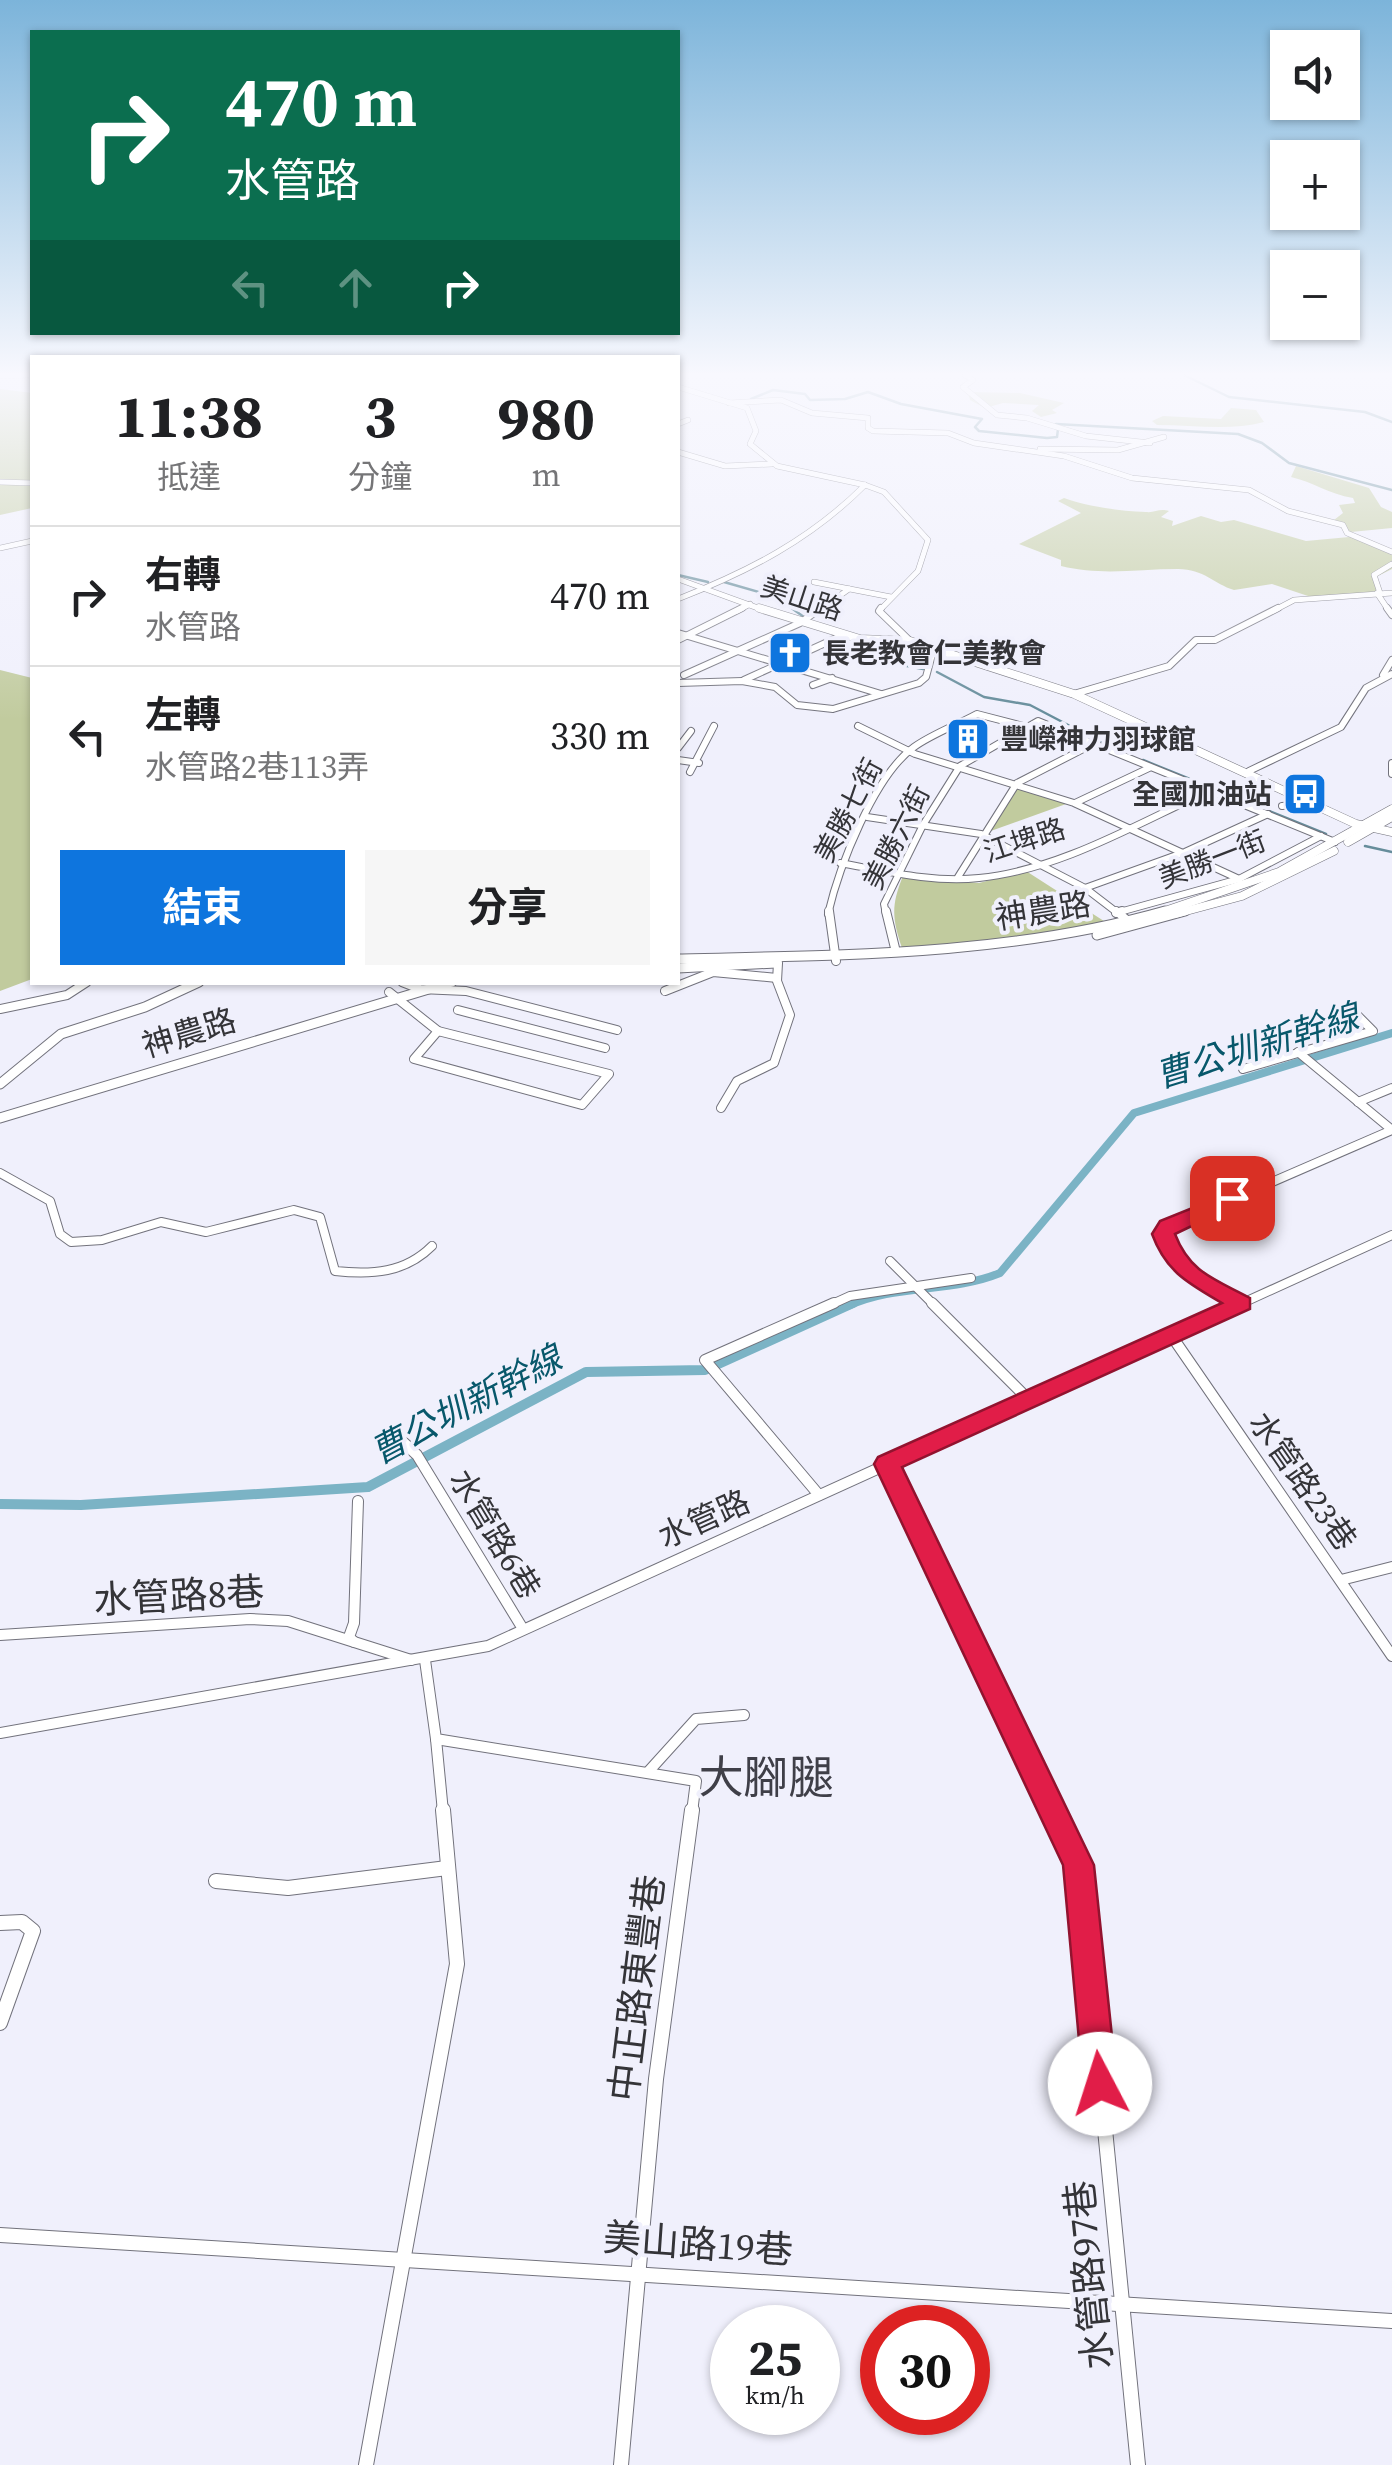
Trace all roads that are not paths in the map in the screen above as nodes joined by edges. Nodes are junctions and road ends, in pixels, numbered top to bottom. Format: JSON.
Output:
{"nodes":[{"id":1,"x":859,"y":490,"type":"edge"},
{"id":2,"x":878,"y":490,"type":"edge"},
{"id":3,"x":1249,"y":490,"type":"edge"},
{"id":4,"x":30,"y":541,"type":"edge"},
{"id":5,"x":0,"y":548,"type":"edge"},
{"id":6,"x":1392,"y":552,"type":"edge"},
{"id":7,"x":1392,"y":564,"type":"edge"},
{"id":8,"x":680,"y":580,"type":"edge"},
{"id":9,"x":814,"y":582,"type":"dead end"},
{"id":10,"x":702,"y":587,"type":"junction"},
{"id":11,"x":849,"y":590,"type":"junction"},
{"id":12,"x":1379,"y":593,"type":"junction"},
{"id":13,"x":1392,"y":593,"type":"edge"},
{"id":14,"x":680,"y":598,"type":"edge"},
{"id":15,"x":891,"y":598,"type":"junction"},
{"id":16,"x":750,"y":604,"type":"junction"},
{"id":17,"x":1392,"y":615,"type":"edge"},
{"id":18,"x":800,"y":624,"type":"junction"},
{"id":19,"x":843,"y":635,"type":"junction"},
{"id":20,"x":680,"y":636,"type":"edge"},
{"id":21,"x":910,"y":640,"type":"junction"},
{"id":22,"x":934,"y":648,"type":"junction"},
{"id":23,"x":738,"y":650,"type":"junction"},
{"id":24,"x":1392,"y":660,"type":"edge"},
{"id":25,"x":783,"y":662,"type":"junction"},
{"id":26,"x":681,"y":674,"type":"edge"},
{"id":27,"x":1388,"y":674,"type":"edge"},
{"id":28,"x":832,"y":678,"type":"junction"},
{"id":29,"x":710,"y":679,"type":"junction"},
{"id":30,"x":742,"y":681,"type":"junction"},
{"id":31,"x":680,"y":683,"type":"edge"},
{"id":32,"x":813,"y":685,"type":"dead end"},
{"id":33,"x":881,"y":694,"type":"junction"},
{"id":34,"x":1074,"y":694,"type":"junction"},
{"id":35,"x":714,"y":726,"type":"dead end"},
{"id":36,"x":858,"y":726,"type":"dead end"},
{"id":37,"x":1026,"y":727,"type":"junction"},
{"id":38,"x":691,"y":732,"type":"dead end"},
{"id":39,"x":1091,"y":745,"type":"junction"},
{"id":40,"x":680,"y":746,"type":"edge"},
{"id":41,"x":906,"y":754,"type":"junction"},
{"id":42,"x":680,"y":760,"type":"edge"},
{"id":43,"x":699,"y":762,"type":"junction"},
{"id":44,"x":1392,"y":763,"type":"edge"},
{"id":45,"x":960,"y":766,"type":"junction"},
{"id":46,"x":1150,"y":768,"type":"junction"},
{"id":47,"x":1248,"y":771,"type":"junction"},
{"id":48,"x":690,"y":772,"type":"dead end"},
{"id":49,"x":1392,"y":774,"type":"edge"},
{"id":50,"x":1017,"y":782,"type":"junction"},
{"id":51,"x":1211,"y":790,"type":"junction"},
{"id":52,"x":1315,"y":803,"type":"junction"},
{"id":53,"x":1075,"y":804,"type":"junction"},
{"id":54,"x":1282,"y":806,"type":"dead end"},
{"id":55,"x":1392,"y":809,"type":"edge"},
{"id":56,"x":1268,"y":814,"type":"junction"},
{"id":57,"x":867,"y":817,"type":"junction"},
{"id":58,"x":1392,"y":818,"type":"edge"},
{"id":59,"x":922,"y":825,"type":"junction"},
{"id":60,"x":1128,"y":826,"type":"junction"},
{"id":61,"x":1363,"y":826,"type":"junction"},
{"id":62,"x":1374,"y":829,"type":"junction"},
{"id":63,"x":1392,"y":832,"type":"edge"},
{"id":64,"x":981,"y":834,"type":"junction"},
{"id":65,"x":1321,"y":836,"type":"junction"},
{"id":66,"x":1336,"y":842,"type":"junction"},
{"id":67,"x":1185,"y":852,"type":"junction"},
{"id":68,"x":1039,"y":862,"type":"junction"},
{"id":69,"x":840,"y":864,"type":"junction"},
{"id":70,"x":898,"y":872,"type":"junction"},
{"id":71,"x":958,"y":877,"type":"junction"},
{"id":72,"x":1238,"y":879,"type":"junction"},
{"id":73,"x":1085,"y":888,"type":"junction"},
{"id":74,"x":1116,"y":913,"type":"junction"},
{"id":75,"x":1132,"y":924,"type":"junction"},
{"id":76,"x":895,"y":948,"type":"dead end"},
{"id":77,"x":835,"y":958,"type":"junction"},
{"id":78,"x":680,"y":959,"type":"edge"},
{"id":79,"x":778,"y":963,"type":"junction"},
{"id":80,"x":680,"y":968,"type":"edge"},
{"id":81,"x":778,"y":978,"type":"junction"},
{"id":82,"x":82,"y":985,"type":"edge"},
{"id":83,"x":192,"y":985,"type":"edge"},
{"id":84,"x":414,"y":985,"type":"edge"},
{"id":85,"x":665,"y":991,"type":"dead end"},
{"id":86,"x":390,"y":994,"type":"junction"},
{"id":87,"x":0,"y":1009,"type":"edge"},
{"id":88,"x":458,"y":1010,"type":"dead end"},
{"id":89,"x":1353,"y":1011,"type":"dead end"},
{"id":90,"x":617,"y":1030,"type":"dead end"},
{"id":91,"x":438,"y":1032,"type":"junction"},
{"id":92,"x":606,"y":1048,"type":"dead end"},
{"id":93,"x":1298,"y":1052,"type":"junction"},
{"id":94,"x":1312,"y":1064,"type":"joint"},
{"id":95,"x":1243,"y":1070,"type":"dead end"},
{"id":96,"x":1,"y":1083,"type":"edge"},
{"id":97,"x":1392,"y":1088,"type":"edge"},
{"id":98,"x":1358,"y":1102,"type":"junction"},
{"id":99,"x":721,"y":1108,"type":"dead end"},
{"id":100,"x":0,"y":1114,"type":"edge"},
{"id":101,"x":1391,"y":1128,"type":"edge"},
{"id":102,"x":0,"y":1173,"type":"edge"},
{"id":103,"x":1391,"y":1237,"type":"edge"},
{"id":104,"x":432,"y":1246,"type":"dead end"},
{"id":105,"x":890,"y":1260,"type":"dead end"},
{"id":106,"x":971,"y":1278,"type":"dead end"},
{"id":107,"x":918,"y":1290,"type":"junction"},
{"id":108,"x":1241,"y":1303,"type":"junction"},
{"id":109,"x":1171,"y":1335,"type":"junction"},
{"id":110,"x":1028,"y":1400,"type":"junction"},
{"id":111,"x":401,"y":1440,"type":"dead end"},
{"id":112,"x":887,"y":1464,"type":"junction"},
{"id":113,"x":818,"y":1495,"type":"junction"},
{"id":114,"x":358,"y":1501,"type":"dead end"},
{"id":115,"x":1392,"y":1567,"type":"edge"},
{"id":116,"x":1340,"y":1580,"type":"junction"},
{"id":117,"x":523,"y":1629,"type":"junction"},
{"id":118,"x":0,"y":1635,"type":"edge"},
{"id":119,"x":354,"y":1642,"type":"junction"},
{"id":120,"x":1392,"y":1656,"type":"edge"},
{"id":121,"x":419,"y":1660,"type":"junction"},
{"id":122,"x":744,"y":1715,"type":"dead end"},
{"id":123,"x":0,"y":1733,"type":"edge"},
{"id":124,"x":436,"y":1739,"type":"junction"},
{"id":125,"x":648,"y":1772,"type":"junction"},
{"id":126,"x":448,"y":1868,"type":"junction"},
{"id":127,"x":216,"y":1881,"type":"dead end"},
{"id":128,"x":0,"y":1923,"type":"edge"},
{"id":129,"x":0,"y":2023,"type":"edge"},
{"id":130,"x":0,"y":2235,"type":"edge"},
{"id":131,"x":400,"y":2258,"type":"junction"},
{"id":132,"x":635,"y":2273,"type":"junction"},
{"id":133,"x":1121,"y":2304,"type":"junction"},
{"id":134,"x":1392,"y":2321,"type":"edge"},
{"id":135,"x":366,"y":2465,"type":"edge"},
{"id":136,"x":620,"y":2465,"type":"edge"},
{"id":137,"x":1138,"y":2465,"type":"edge"}],
"edges":[{"from":1,"to":10,"type":"street"},
{"from":2,"to":15,"type":"street"},
{"from":3,"to":6,"type":"street"},
{"from":4,"to":5,"type":"street"},
{"from":7,"to":12,"type":"street"},
{"from":8,"to":10,"type":"street","name":"美山路"},
{"from":9,"to":11,"type":"street"},
{"from":10,"to":14,"type":"street"},
{"from":10,"to":16,"type":"street","name":"美山路"},
{"from":11,"to":15,"type":"street"},
{"from":11,"to":18,"type":"street"},
{"from":12,"to":13,"type":"street"},
{"from":12,"to":17,"type":"street"},
{"from":12,"to":34,"type":"street"},
{"from":15,"to":21,"type":"street"},
{"from":16,"to":18,"type":"street","name":"美山路"},
{"from":16,"to":20,"type":"street"},
{"from":18,"to":19,"type":"street","name":"美山路"},
{"from":18,"to":23,"type":"street"},
{"from":19,"to":21,"type":"street","name":"美山路"},
{"from":19,"to":25,"type":"street"},
{"from":20,"to":23,"type":"street"},
{"from":21,"to":22,"type":"street","name":"美山路"},
{"from":22,"to":33,"type":"street"},
{"from":22,"to":34,"type":"street","name":"美山路"},
{"from":23,"to":25,"type":"street"},
{"from":23,"to":26,"type":"street"},
{"from":24,"to":27,"type":"street"},
{"from":25,"to":28,"type":"street"},
{"from":25,"to":30,"type":"street"},
{"from":26,"to":29,"type":"street"},
{"from":27,"to":47,"type":"street"},
{"from":28,"to":32,"type":"street"},
{"from":28,"to":33,"type":"street"},
{"from":29,"to":30,"type":"street"},
{"from":29,"to":31,"type":"street"},
{"from":30,"to":33,"type":"street"},
{"from":34,"to":47,"type":"street","name":"美山路"},
{"from":35,"to":43,"type":"street"},
{"from":36,"to":41,"type":"street"},
{"from":37,"to":39,"type":"street","name":"美勝七街"},
{"from":37,"to":41,"type":"street","name":"美勝七街"},
{"from":37,"to":45,"type":"street","name":"美勝六街"},
{"from":38,"to":40,"type":"street"},
{"from":39,"to":46,"type":"street","name":"美勝七街"},
{"from":39,"to":50,"type":"street"},
{"from":41,"to":45,"type":"street"},
{"from":41,"to":57,"type":"street","name":"美勝七街"},
{"from":42,"to":43,"type":"street"},
{"from":43,"to":48,"type":"street"},
{"from":44,"to":49,"type":"street"},
{"from":45,"to":50,"type":"street"},
{"from":45,"to":59,"type":"street","name":"美勝六街"},
{"from":46,"to":51,"type":"street","name":"美勝七街"},
{"from":46,"to":53,"type":"street"},
{"from":47,"to":52,"type":"street","name":"美山路"},
{"from":50,"to":53,"type":"street"},
{"from":50,"to":64,"type":"street"},
{"from":51,"to":56,"type":"street","name":"美勝七街"},
{"from":51,"to":60,"type":"street","name":"江埤路"},
{"from":52,"to":54,"type":"street"},
{"from":52,"to":61,"type":"street","name":"美山路"},
{"from":53,"to":60,"type":"street"},
{"from":55,"to":61,"type":"street","name":"神農路"},
{"from":56,"to":65,"type":"street","name":"美勝七街"},
{"from":56,"to":67,"type":"street"},
{"from":57,"to":59,"type":"street"},
{"from":57,"to":69,"type":"street","name":"美勝七街"},
{"from":58,"to":62,"type":"street","name":"神農路"},
{"from":59,"to":64,"type":"street"},
{"from":59,"to":70,"type":"street","name":"美勝六街"},
{"from":60,"to":67,"type":"street"},
{"from":60,"to":68,"type":"street","name":"江埤路"},
{"from":61,"to":62,"type":"street","name":"美山路"},
{"from":61,"to":66,"type":"street","name":"神農路"},
{"from":62,"to":63,"type":"street","name":"美山路"},
{"from":62,"to":75,"type":"street","name":"神農路"},
{"from":64,"to":68,"type":"street"},
{"from":64,"to":71,"type":"street"},
{"from":65,"to":66,"type":"street","name":"美勝七街"},
{"from":65,"to":72,"type":"street","name":"美勝一街"},
{"from":66,"to":75,"type":"street","name":"神農路"},
{"from":67,"to":72,"type":"street"},
{"from":67,"to":73,"type":"street"},
{"from":68,"to":71,"type":"street","name":"江埤路"},
{"from":68,"to":73,"type":"street"},
{"from":69,"to":70,"type":"street","name":"江埤路"},
{"from":69,"to":77,"type":"street","name":"美勝七街"},
{"from":70,"to":71,"type":"street","name":"江埤路"},
{"from":70,"to":76,"type":"street","name":"美勝六街"},
{"from":72,"to":74,"type":"street","name":"美勝一街"},
{"from":73,"to":74,"type":"street"},
{"from":74,"to":75,"type":"street"},
{"from":75,"to":77,"type":"street","name":"神農路"},
{"from":77,"to":78,"type":"street","name":"神農路"},
{"from":77,"to":79,"type":"street","name":"神農路"},
{"from":79,"to":80,"type":"street","name":"神農路"},
{"from":79,"to":81,"type":"street"},
{"from":81,"to":85,"type":"street"},
{"from":81,"to":99,"type":"street"},
{"from":82,"to":87,"type":"street"},
{"from":83,"to":96,"type":"street"},
{"from":84,"to":86,"type":"street","name":"神農路"},
{"from":84,"to":90,"type":"street"},
{"from":86,"to":91,"type":"street"},
{"from":86,"to":100,"type":"street","name":"神農路"},
{"from":88,"to":92,"type":"street"},
{"from":89,"to":93,"type":"street"},
{"from":91,"to":91,"type":"street"},
{"from":93,"to":94,"type":"street"},
{"from":93,"to":95,"type":"street"},
{"from":94,"to":98,"type":"street"},
{"from":97,"to":98,"type":"street"},
{"from":98,"to":101,"type":"street"},
{"from":101,"to":108,"type":"street"},
{"from":102,"to":104,"type":"street"},
{"from":103,"to":108,"type":"street","name":"水管路"},
{"from":105,"to":107,"type":"street"},
{"from":106,"to":107,"type":"street"},
{"from":107,"to":110,"type":"street"},
{"from":107,"to":113,"type":"street"},
{"from":108,"to":109,"type":"street","name":"水管路"},
{"from":109,"to":110,"type":"street","name":"水管路"},
{"from":109,"to":116,"type":"street","name":"水管路23巷"},
{"from":110,"to":112,"type":"street","name":"水管路"},
{"from":111,"to":117,"type":"street","name":"水管路6巷"},
{"from":112,"to":113,"type":"street","name":"水管路"},
{"from":112,"to":133,"type":"street","name":"水管路97巷"},
{"from":113,"to":117,"type":"street","name":"水管路"},
{"from":114,"to":119,"type":"street"},
{"from":115,"to":116,"type":"street"},
{"from":116,"to":120,"type":"street","name":"水管路23巷"},
{"from":117,"to":121,"type":"street","name":"水管路"},
{"from":118,"to":119,"type":"street","name":"水管路8巷"},
{"from":119,"to":121,"type":"street","name":"水管路8巷"},
{"from":121,"to":123,"type":"street","name":"水管路"},
{"from":121,"to":124,"type":"street"},
{"from":122,"to":125,"type":"street"},
{"from":124,"to":125,"type":"street","name":"中正路東豐巷"},
{"from":124,"to":126,"type":"street"},
{"from":125,"to":132,"type":"street","name":"中正路東豐巷"},
{"from":126,"to":127,"type":"street"},
{"from":126,"to":131,"type":"street"},
{"from":128,"to":129,"type":"street"},
{"from":130,"to":131,"type":"street","name":"美山路19巷"},
{"from":131,"to":132,"type":"street","name":"美山路19巷"},
{"from":131,"to":135,"type":"street"},
{"from":132,"to":133,"type":"street","name":"美山路19巷"},
{"from":132,"to":136,"type":"street","name":"中正路東豐巷"},
{"from":133,"to":134,"type":"street","name":"美山路19巷"},
{"from":133,"to":137,"type":"street","name":"水管路97巷"}]}
